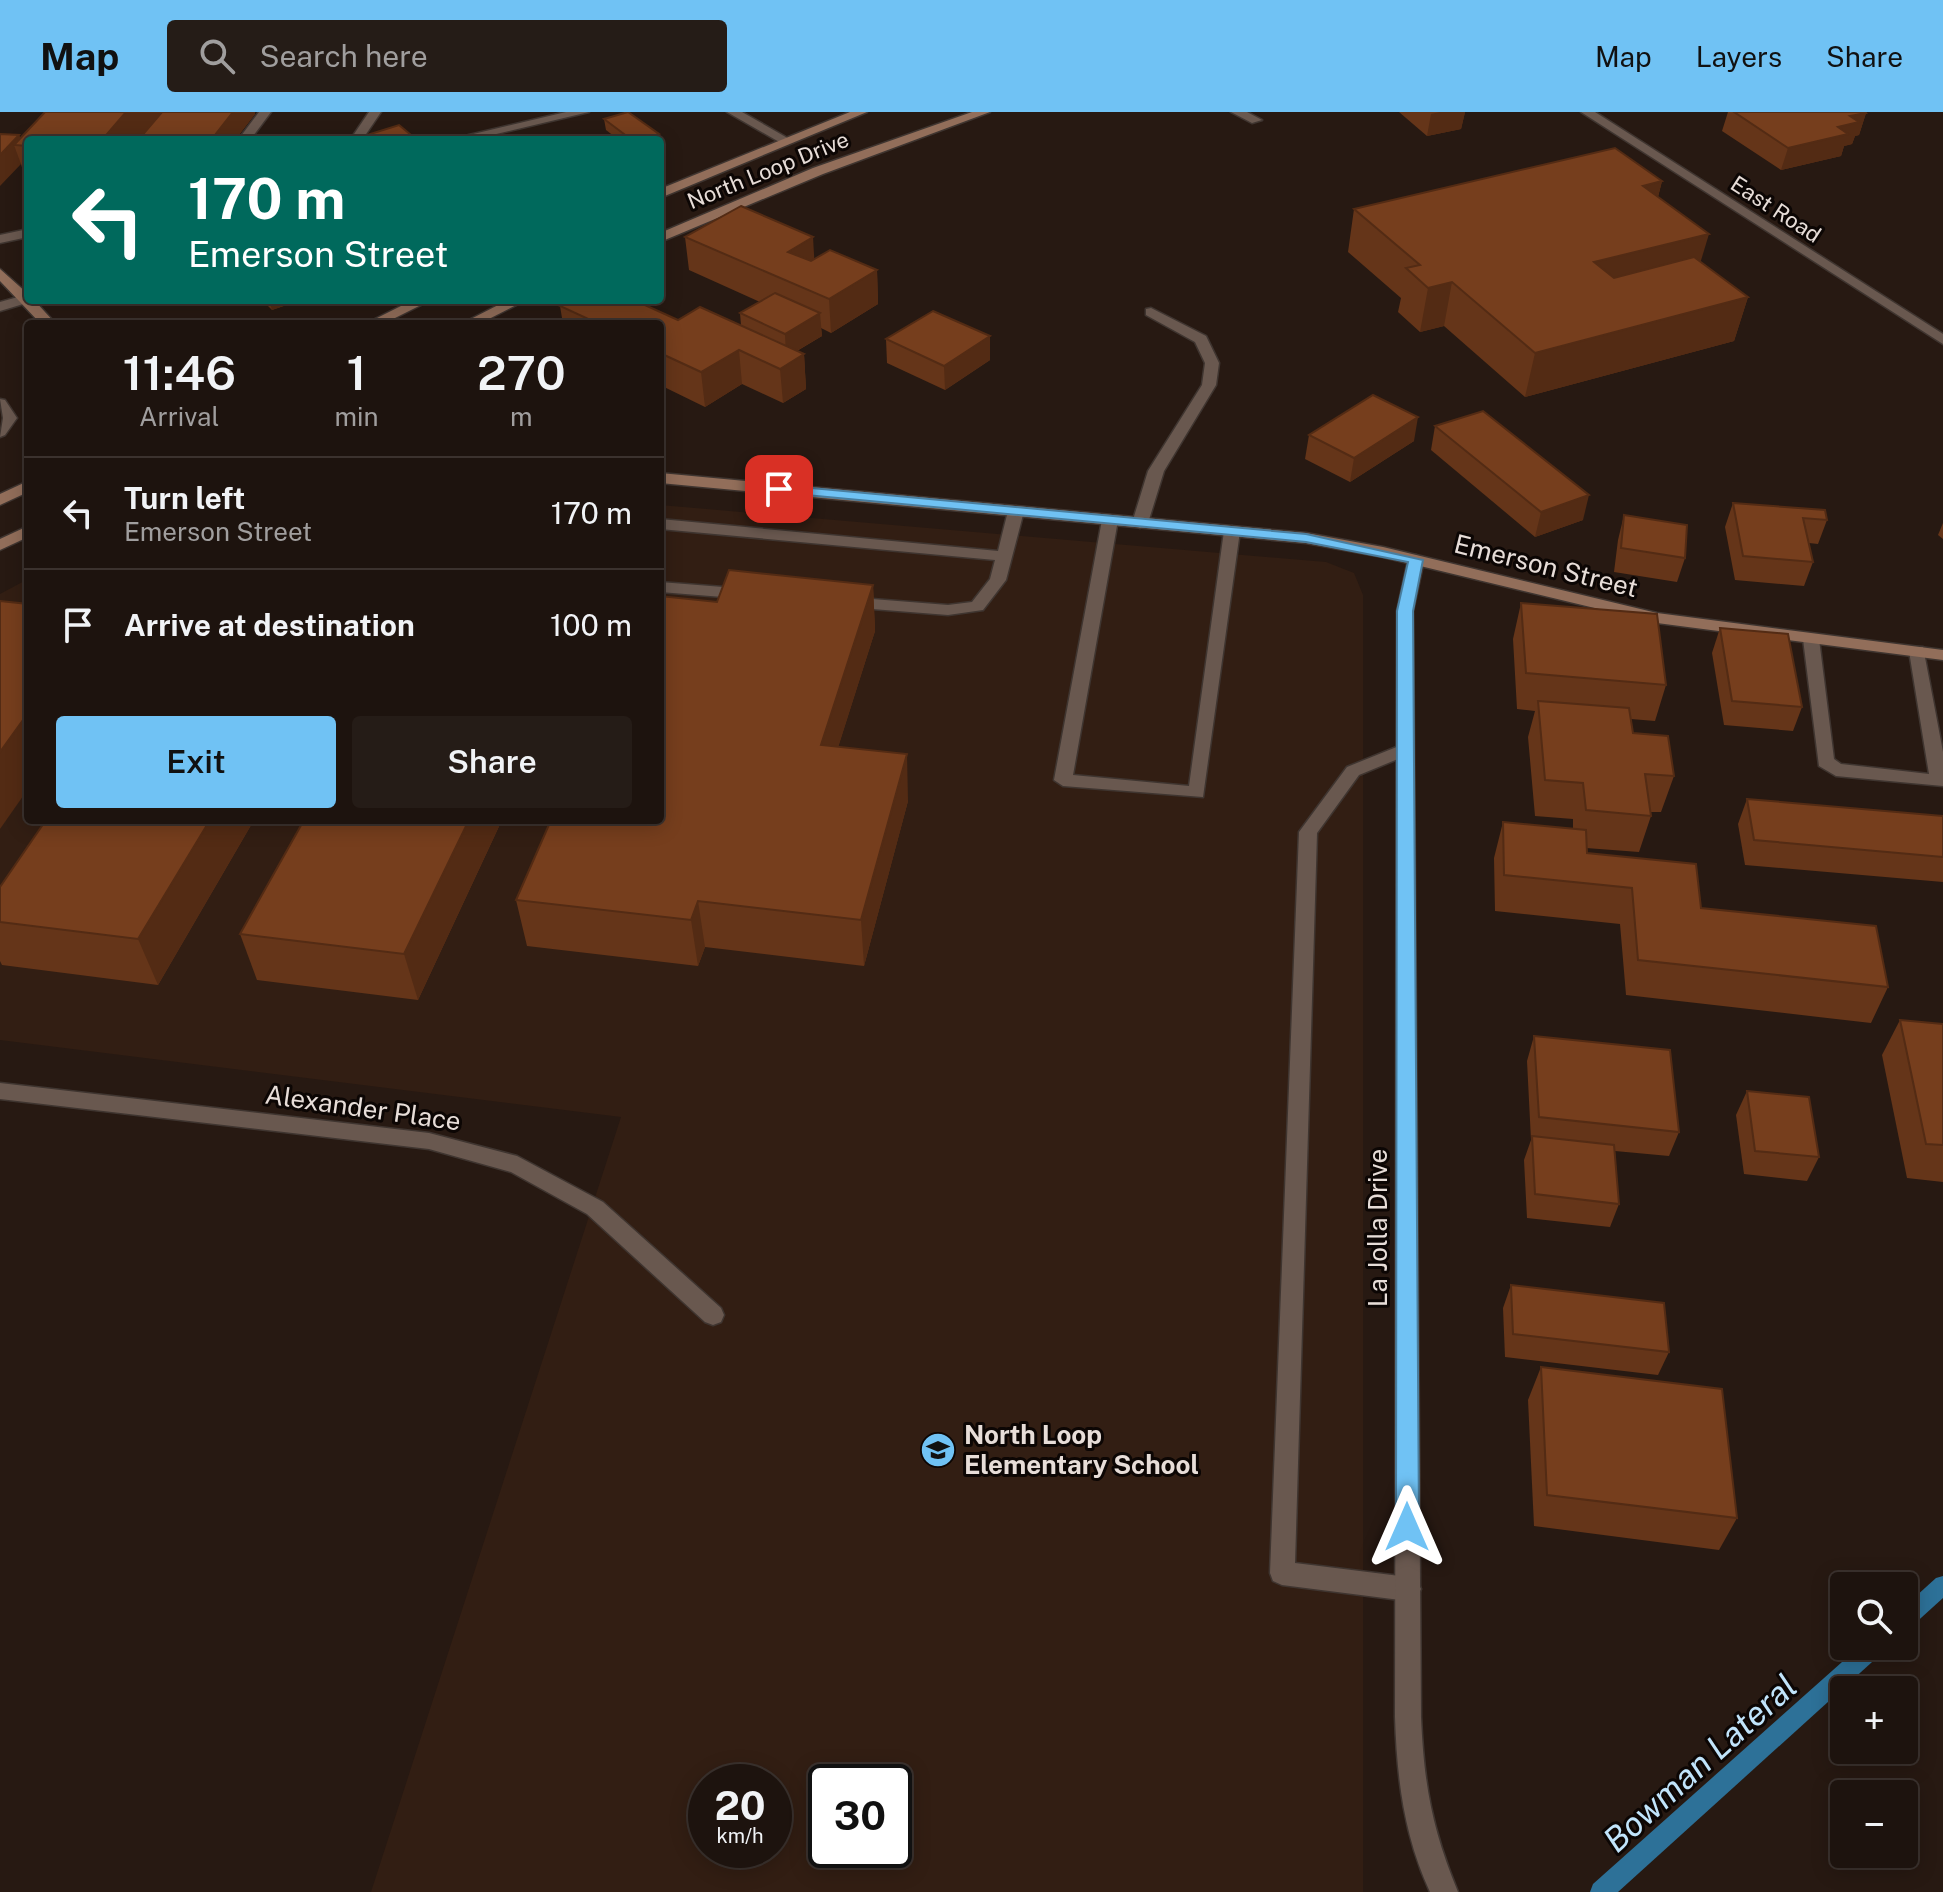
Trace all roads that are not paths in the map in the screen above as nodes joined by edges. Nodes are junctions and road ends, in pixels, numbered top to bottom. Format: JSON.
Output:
{"nodes":[{"id":1,"x":265,"y":112,"type":"edge"},
{"id":2,"x":375,"y":112,"type":"edge"},
{"id":3,"x":583,"y":112,"type":"edge"},
{"id":4,"x":733,"y":112,"type":"edge"},
{"id":5,"x":861,"y":112,"type":"edge"},
{"id":6,"x":984,"y":112,"type":"edge"},
{"id":7,"x":1237,"y":112,"type":"edge"},
{"id":8,"x":1587,"y":112,"type":"edge"},
{"id":9,"x":1256,"y":120,"type":"dead end"},
{"id":10,"x":247,"y":136,"type":"edge"},
{"id":11,"x":359,"y":136,"type":"edge"},
{"id":12,"x":472,"y":136,"type":"edge"},
{"id":13,"x":785,"y":140,"type":"junction"},
{"id":14,"x":664,"y":192,"type":"edge"},
{"id":15,"x":24,"y":234,"type":"edge"},
{"id":16,"x":664,"y":236,"type":"edge"},
{"id":17,"x":0,"y":239,"type":"edge"},
{"id":18,"x":0,"y":273,"type":"edge"},
{"id":19,"x":24,"y":298,"type":"edge"},
{"id":20,"x":24,"y":299,"type":"edge"},
{"id":21,"x":30,"y":304,"type":"edge"},
{"id":22,"x":415,"y":304,"type":"edge"},
{"id":23,"x":510,"y":304,"type":"edge"},
{"id":24,"x":0,"y":307,"type":"edge"},
{"id":25,"x":1151,"y":312,"type":"dead end"},
{"id":26,"x":45,"y":320,"type":"edge"},
{"id":27,"x":381,"y":320,"type":"edge"},
{"id":28,"x":476,"y":320,"type":"edge"},
{"id":29,"x":1943,"y":340,"type":"edge"},
{"id":30,"x":0,"y":403,"type":"edge"},
{"id":31,"x":0,"y":432,"type":"edge"},
{"id":32,"x":664,"y":478,"type":"edge"},
{"id":33,"x":24,"y":488,"type":"edge"},
{"id":34,"x":0,"y":500,"type":"edge"},
{"id":35,"x":1016,"y":511,"type":"junction"},
{"id":36,"x":1110,"y":520,"type":"junction"},
{"id":37,"x":1140,"y":523,"type":"junction"},
{"id":38,"x":664,"y":524,"type":"edge"},
{"id":39,"x":1232,"y":531,"type":"junction"},
{"id":40,"x":24,"y":533,"type":"edge"},
{"id":41,"x":0,"y":545,"type":"edge"},
{"id":42,"x":1004,"y":556,"type":"junction"},
{"id":43,"x":1416,"y":560,"type":"junction"},
{"id":44,"x":664,"y":587,"type":"edge"},
{"id":45,"x":766,"y":595,"type":"edge"},
{"id":46,"x":827,"y":600,"type":"edge"},
{"id":47,"x":1811,"y":639,"type":"junction"},
{"id":48,"x":1917,"y":651,"type":"junction"},
{"id":49,"x":1943,"y":655,"type":"edge"},
{"id":50,"x":1404,"y":750,"type":"junction"},
{"id":51,"x":0,"y":1091,"type":"edge"},
{"id":52,"x":713,"y":1315,"type":"dead end"},
{"id":53,"x":1408,"y":1589,"type":"junction"},
{"id":54,"x":1444,"y":1892,"type":"edge"}],
"edges":[{"from":1,"to":10,"type":"street"},
{"from":2,"to":11,"type":"street"},
{"from":3,"to":12,"type":"street"},
{"from":4,"to":13,"type":"street"},
{"from":5,"to":13,"type":"street","name":"North Loop Drive"},
{"from":6,"to":16,"type":"street","name":"North Loop Drive"},
{"from":7,"to":9,"type":"street"},
{"from":8,"to":29,"type":"street","name":"East Road"},
{"from":13,"to":14,"type":"street","name":"North Loop Drive"},
{"from":15,"to":17,"type":"street"},
{"from":18,"to":19,"type":"street"},
{"from":20,"to":24,"type":"street"},
{"from":21,"to":26,"type":"street"},
{"from":22,"to":27,"type":"street"},
{"from":23,"to":28,"type":"street"},
{"from":25,"to":37,"type":"street"},
{"from":30,"to":31,"type":"street"},
{"from":32,"to":35,"type":"street","name":"Emerson Street"},
{"from":33,"to":34,"type":"street"},
{"from":35,"to":36,"type":"street","name":"Emerson Street"},
{"from":35,"to":42,"type":"street"},
{"from":36,"to":37,"type":"street","name":"Emerson Street"},
{"from":36,"to":39,"type":"street"},
{"from":37,"to":39,"type":"street","name":"Emerson Street"},
{"from":38,"to":42,"type":"street"},
{"from":39,"to":43,"type":"street","name":"Emerson Street"},
{"from":40,"to":41,"type":"street"},
{"from":42,"to":46,"type":"street"},
{"from":43,"to":47,"type":"street","name":"Emerson Street"},
{"from":43,"to":50,"type":"street","name":"La Jolla Drive"},
{"from":44,"to":45,"type":"street"},
{"from":47,"to":48,"type":"street","name":"Emerson Street"},
{"from":47,"to":48,"type":"street"},
{"from":48,"to":49,"type":"street","name":"Emerson Street"},
{"from":50,"to":53,"type":"street","name":"La Jolla Drive"},
{"from":50,"to":53,"type":"street"},
{"from":51,"to":52,"type":"street","name":"Alexander Place"},
{"from":53,"to":54,"type":"street","name":"La Jolla Drive"}]}
